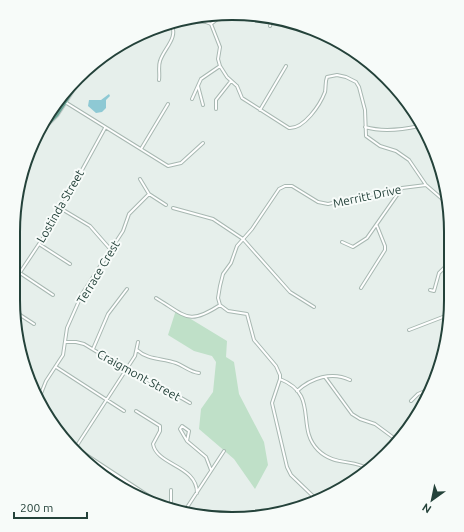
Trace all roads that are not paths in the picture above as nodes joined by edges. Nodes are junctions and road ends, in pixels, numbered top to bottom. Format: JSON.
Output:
{"nodes":[{"id":1,"x":216,"y":20,"type":"edge"},
{"id":2,"x":205,"y":22,"type":"edge"},
{"id":3,"x":212,"y":24,"type":"junction"},
{"id":4,"x":174,"y":28,"type":"edge"},
{"id":5,"x":220,"y":66,"type":"junction"},
{"id":6,"x":286,"y":66,"type":"dead end"},
{"id":7,"x":159,"y":80,"type":"dead end"},
{"id":8,"x":231,"y":81,"type":"junction"},
{"id":9,"x":197,"y":85,"type":"junction"},
{"id":10,"x":192,"y":99,"type":"dead end"},
{"id":11,"x":65,"y":102,"type":"joint"},
{"id":12,"x":168,"y":104,"type":"dead end"},
{"id":13,"x":203,"y":105,"type":"dead end"},
{"id":14,"x":216,"y":109,"type":"dead end"},
{"id":15,"x":260,"y":110,"type":"junction"},
{"id":16,"x":52,"y":120,"type":"edge"},
{"id":17,"x":416,"y":126,"type":"edge"},
{"id":18,"x":364,"y":127,"type":"junction"},
{"id":19,"x":105,"y":128,"type":"junction"},
{"id":20,"x":203,"y":143,"type":"dead end"},
{"id":21,"x":141,"y":149,"type":"junction"},
{"id":22,"x":140,"y":179,"type":"dead end"},
{"id":23,"x":426,"y":185,"type":"junction"},
{"id":24,"x":402,"y":188,"type":"junction"},
{"id":25,"x":149,"y":194,"type":"junction"},
{"id":26,"x":441,"y":198,"type":"edge"},
{"id":27,"x":166,"y":205,"type":"dead end"},
{"id":28,"x":60,"y":208,"type":"junction"},
{"id":29,"x":173,"y":208,"type":"dead end"},
{"id":30,"x":377,"y":226,"type":"junction"},
{"id":31,"x":243,"y":239,"type":"junction"},
{"id":32,"x":342,"y":242,"type":"dead end"},
{"id":33,"x":39,"y":244,"type":"junction"},
{"id":34,"x":111,"y":250,"type":"junction"},
{"id":35,"x":70,"y":264,"type":"dead end"},
{"id":36,"x":444,"y":267,"type":"edge"},
{"id":37,"x":20,"y":273,"type":"joint"},
{"id":38,"x":361,"y":288,"type":"dead end"},
{"id":39,"x":128,"y":289,"type":"dead end"},
{"id":40,"x":430,"y":290,"type":"dead end"},
{"id":41,"x":53,"y":294,"type":"dead end"},
{"id":42,"x":156,"y":298,"type":"dead end"},
{"id":43,"x":220,"y":304,"type":"junction"},
{"id":44,"x":314,"y":307,"type":"dead end"},
{"id":45,"x":20,"y":315,"type":"edge"},
{"id":46,"x":444,"y":317,"type":"edge"},
{"id":47,"x":34,"y":324,"type":"dead end"},
{"id":48,"x":409,"y":330,"type":"dead end"},
{"id":49,"x":65,"y":342,"type":"junction"},
{"id":50,"x":138,"y":342,"type":"dead end"},
{"id":51,"x":92,"y":349,"type":"junction"},
{"id":52,"x":136,"y":350,"type":"junction"},
{"id":53,"x":56,"y":367,"type":"junction"},
{"id":54,"x":126,"y":370,"type":"junction"},
{"id":55,"x":199,"y":372,"type":"dead end"},
{"id":56,"x":325,"y":377,"type":"junction"},
{"id":57,"x":280,"y":379,"type":"junction"},
{"id":58,"x":350,"y":380,"type":"dead end"},
{"id":59,"x":297,"y":390,"type":"junction"},
{"id":60,"x":41,"y":392,"type":"edge"},
{"id":61,"x":423,"y":392,"type":"edge"},
{"id":62,"x":106,"y":400,"type":"junction"},
{"id":63,"x":411,"y":401,"type":"dead end"},
{"id":64,"x":190,"y":403,"type":"dead end"},
{"id":65,"x":124,"y":411,"type":"dead end"},
{"id":66,"x":136,"y":411,"type":"dead end"},
{"id":67,"x":393,"y":437,"type":"edge"},
{"id":68,"x":187,"y":441,"type":"junction"},
{"id":69,"x":77,"y":444,"type":"edge"},
{"id":70,"x":224,"y":451,"type":"dead end"},
{"id":71,"x":98,"y":464,"type":"edge"},
{"id":72,"x":362,"y":467,"type":"edge"},
{"id":73,"x":211,"y":470,"type":"junction"},
{"id":74,"x":171,"y":490,"type":"dead end"},
{"id":75,"x":145,"y":493,"type":"edge"},
{"id":76,"x":196,"y":493,"type":"junction"},
{"id":77,"x":313,"y":496,"type":"edge"},
{"id":78,"x":170,"y":503,"type":"edge"},
{"id":79,"x":187,"y":507,"type":"edge"}],
"edges":[{"from":1,"to":3,"type":"street"},
{"from":2,"to":3,"type":"street"},
{"from":3,"to":5,"type":"street"},
{"from":4,"to":7,"type":"street"},
{"from":5,"to":8,"type":"street"},
{"from":5,"to":9,"type":"street"},
{"from":6,"to":15,"type":"street"},
{"from":8,"to":14,"type":"street"},
{"from":8,"to":15,"type":"street"},
{"from":9,"to":10,"type":"street"},
{"from":9,"to":13,"type":"street"},
{"from":11,"to":16,"type":"main road"},
{"from":11,"to":19,"type":"street"},
{"from":12,"to":21,"type":"street"},
{"from":15,"to":18,"type":"street"},
{"from":17,"to":18,"type":"street"},
{"from":18,"to":23,"type":"street"},
{"from":19,"to":21,"type":"street"},
{"from":19,"to":28,"type":"street","name":"Lostinda Street"},
{"from":20,"to":21,"type":"street"},
{"from":22,"to":25,"type":"street"},
{"from":23,"to":24,"type":"street","name":"Merritt Drive"},
{"from":23,"to":26,"type":"street"},
{"from":24,"to":30,"type":"street"},
{"from":24,"to":31,"type":"street","name":"Merritt Drive"},
{"from":25,"to":27,"type":"street"},
{"from":25,"to":34,"type":"street","name":"Terrace Crest"},
{"from":28,"to":33,"type":"street","name":"Lostinda Street"},
{"from":28,"to":34,"type":"street"},
{"from":29,"to":31,"type":"street"},
{"from":30,"to":32,"type":"street"},
{"from":30,"to":38,"type":"street"},
{"from":31,"to":43,"type":"street","name":"Merritt Drive"},
{"from":31,"to":44,"type":"street"},
{"from":33,"to":35,"type":"street"},
{"from":33,"to":37,"type":"street","name":"Lostinda Street"},
{"from":34,"to":49,"type":"street","name":"Terrace Crest"},
{"from":36,"to":40,"type":"street"},
{"from":37,"to":41,"type":"street"},
{"from":39,"to":51,"type":"street"},
{"from":42,"to":43,"type":"street"},
{"from":43,"to":57,"type":"street"},
{"from":45,"to":47,"type":"street"},
{"from":46,"to":48,"type":"street"},
{"from":49,"to":51,"type":"street","name":"Craigmont Street"},
{"from":49,"to":53,"type":"street","name":"Terrace Crest"},
{"from":50,"to":52,"type":"street"},
{"from":51,"to":54,"type":"street","name":"Craigmont Street"},
{"from":52,"to":54,"type":"street"},
{"from":52,"to":55,"type":"street"},
{"from":53,"to":60,"type":"street","name":"Terrace Crest"},
{"from":53,"to":62,"type":"street"},
{"from":54,"to":62,"type":"street"},
{"from":54,"to":64,"type":"street","name":"Craigmont Street"},
{"from":56,"to":58,"type":"street"},
{"from":56,"to":59,"type":"street"},
{"from":56,"to":67,"type":"street"},
{"from":57,"to":59,"type":"street"},
{"from":57,"to":77,"type":"street"},
{"from":59,"to":72,"type":"street"},
{"from":61,"to":63,"type":"street"},
{"from":62,"to":65,"type":"street"},
{"from":62,"to":69,"type":"street"},
{"from":66,"to":76,"type":"street"},
{"from":68,"to":68,"type":"street"},
{"from":68,"to":73,"type":"street"},
{"from":70,"to":73,"type":"street"},
{"from":71,"to":75,"type":"street"},
{"from":73,"to":76,"type":"street"},
{"from":74,"to":78,"type":"street"},
{"from":76,"to":79,"type":"street"}]}
